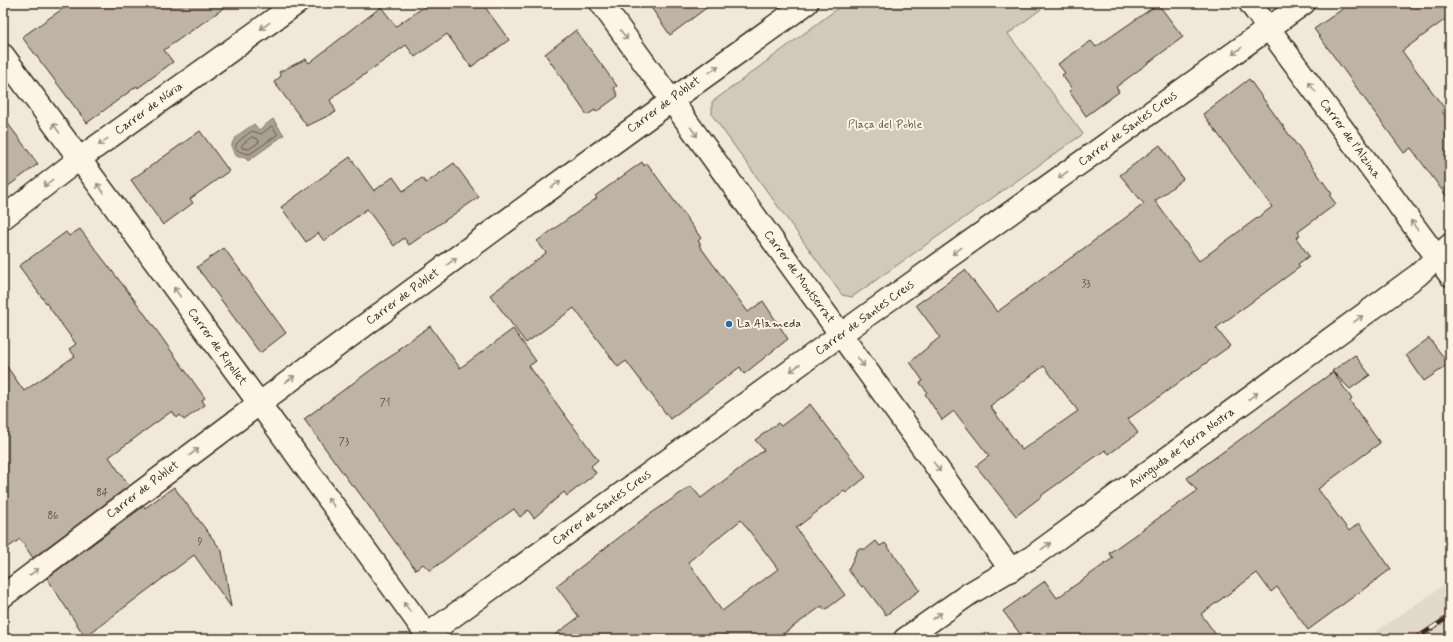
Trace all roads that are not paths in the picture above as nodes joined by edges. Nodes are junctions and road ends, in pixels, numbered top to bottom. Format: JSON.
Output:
{"nodes":[{"id":1,"x":297,"y":3,"type":"edge"},
{"id":2,"x":601,"y":3,"type":"edge"},
{"id":3,"x":807,"y":3,"type":"edge"},
{"id":4,"x":1250,"y":3,"type":"edge"},
{"id":5,"x":1304,"y":3,"type":"edge"},
{"id":6,"x":1269,"y":29,"type":"junction"},
{"id":7,"x":3,"y":55,"type":"edge"},
{"id":8,"x":671,"y":100,"type":"junction"},
{"id":9,"x":79,"y":159,"type":"junction"},
{"id":10,"x":3,"y":218,"type":"edge"},
{"id":11,"x":1444,"y":251,"type":"edge"},
{"id":12,"x":1450,"y":274,"type":"edge"},
{"id":13,"x":841,"y":335,"type":"junction"},
{"id":14,"x":259,"y":402,"type":"junction"},
{"id":15,"x":1011,"y":570,"type":"junction"},
{"id":16,"x":3,"y":596,"type":"edge"},
{"id":17,"x":429,"y":637,"type":"edge"},
{"id":18,"x":905,"y":639,"type":"edge"}],
"edges":[{"from":1,"to":9,"type":"street","name":"Carrer de Núria","one_way":true},
{"from":2,"to":8,"type":"street","name":"Carrer de Montserrat","one_way":true},
{"from":8,"to":3,"type":"street","name":"Carrer de Poblet","one_way":true},
{"from":4,"to":6,"type":"street","name":"Carrer de l'Alzina"},
{"from":5,"to":6,"type":"street","name":"Carrer de Santes Creus"},
{"from":11,"to":6,"type":"street","name":"Carrer de l'Alzina","one_way":true},
{"from":6,"to":13,"type":"street","name":"Carrer de Santes Creus","one_way":true},
{"from":9,"to":7,"type":"street","name":"Carrer de Ripollet","one_way":true},
{"from":8,"to":13,"type":"street","name":"Carrer de Montserrat","one_way":true},
{"from":14,"to":8,"type":"street","name":"Carrer de Poblet","one_way":true},
{"from":9,"to":10,"type":"street","name":"Carrer de Núria","one_way":true},
{"from":14,"to":9,"type":"street","name":"Carrer de Ripollet","one_way":true},
{"from":11,"to":12,"type":"street","name":"Carrer de l'Alzina"},
{"from":15,"to":11,"type":"street","name":"Avinguda de Terra Nostra","one_way":true},
{"from":13,"to":15,"type":"street","name":"Carrer de Montserrat","one_way":true},
{"from":13,"to":17,"type":"street","name":"Carrer de Santes Creus","one_way":true},
{"from":16,"to":14,"type":"street","name":"Carrer de Poblet","one_way":true},
{"from":17,"to":14,"type":"street","name":"Carrer de Ripollet","one_way":true},
{"from":18,"to":15,"type":"street","name":"Avinguda de Terra Nostra","one_way":true}]}
